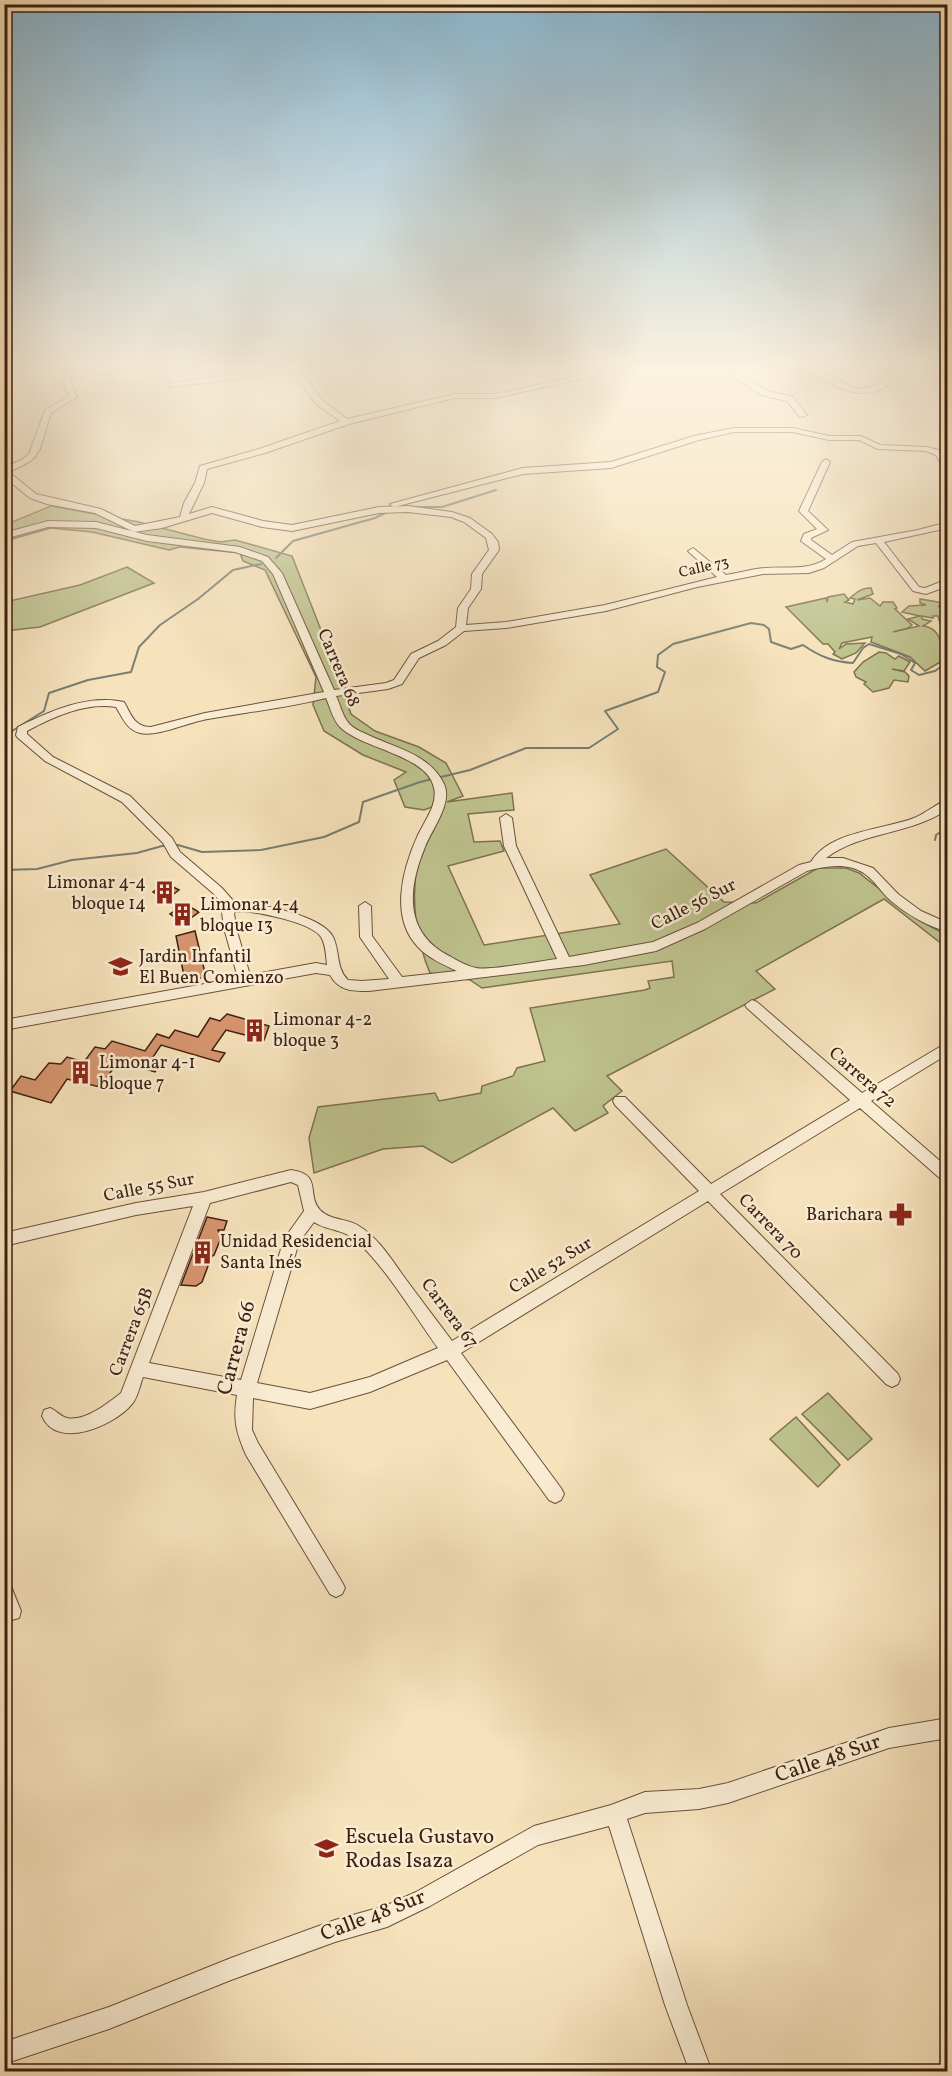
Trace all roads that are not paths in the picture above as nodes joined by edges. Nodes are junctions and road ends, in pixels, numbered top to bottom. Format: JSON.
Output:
{"nodes":[{"id":1,"x":25,"y":462,"type":"edge"},
{"id":2,"x":222,"y":462,"type":"edge"},
{"id":3,"x":621,"y":462,"type":"edge"},
{"id":4,"x":826,"y":462,"type":"dead end"},
{"id":5,"x":4,"y":471,"type":"edge"},
{"id":6,"x":356,"y":514,"type":"junction"},
{"id":7,"x":184,"y":518,"type":"junction"},
{"id":8,"x":948,"y":525,"type":"edge"},
{"id":9,"x":4,"y":536,"type":"edge"},
{"id":10,"x":879,"y":540,"type":"junction"},
{"id":11,"x":693,"y":551,"type":"dead end"},
{"id":12,"x":831,"y":558,"type":"junction"},
{"id":13,"x":724,"y":578,"type":"junction"},
{"id":14,"x":948,"y":582,"type":"edge"},
{"id":15,"x":461,"y":628,"type":"junction"},
{"id":16,"x":330,"y":694,"type":"junction"},
{"id":17,"x":948,"y":803,"type":"edge"},
{"id":18,"x":506,"y":818,"type":"dead end"},
{"id":19,"x":816,"y":864,"type":"junction"},
{"id":20,"x":365,"y":906,"type":"dead end"},
{"id":21,"x":232,"y":908,"type":"junction"},
{"id":22,"x":948,"y":928,"type":"edge"},
{"id":23,"x":332,"y":948,"type":"junction"},
{"id":24,"x":566,"y":962,"type":"junction"},
{"id":25,"x":316,"y":968,"type":"junction"},
{"id":26,"x":335,"y":971,"type":"junction"},
{"id":27,"x":478,"y":973,"type":"junction"},
{"id":28,"x":246,"y":981,"type":"junction"},
{"id":29,"x":399,"y":983,"type":"junction"},
{"id":30,"x":752,"y":1005,"type":"dead end"},
{"id":31,"x":4,"y":1025,"type":"edge"},
{"id":32,"x":948,"y":1047,"type":"edge"},
{"id":33,"x":860,"y":1100,"type":"junction"},
{"id":34,"x":620,"y":1101,"type":"dead end"},
{"id":35,"x":948,"y":1178,"type":"edge"},
{"id":36,"x":709,"y":1192,"type":"junction"},
{"id":37,"x":204,"y":1197,"type":"junction"},
{"id":38,"x":312,"y":1212,"type":"junction"},
{"id":39,"x":4,"y":1240,"type":"edge"},
{"id":40,"x":451,"y":1350,"type":"junction"},
{"id":41,"x":138,"y":1369,"type":"junction"},
{"id":42,"x":892,"y":1379,"type":"dead end"},
{"id":43,"x":246,"y":1390,"type":"junction"},
{"id":44,"x":50,"y":1416,"type":"dead end"},
{"id":45,"x":555,"y":1494,"type":"dead end"},
{"id":46,"x":336,"y":1588,"type":"dead end"},
{"id":47,"x":4,"y":1590,"type":"edge"},
{"id":48,"x":12,"y":1611,"type":"dead end"},
{"id":49,"x":948,"y":1728,"type":"edge"},
{"id":50,"x":615,"y":1814,"type":"junction"},
{"id":51,"x":4,"y":2053,"type":"edge"},
{"id":52,"x":701,"y":2072,"type":"edge"}],
"edges":[{"from":1,"to":5,"type":"street"},
{"from":2,"to":7,"type":"street"},
{"from":3,"to":6,"type":"street"},
{"from":4,"to":12,"type":"street"},
{"from":5,"to":7,"type":"street"},
{"from":6,"to":7,"type":"street"},
{"from":6,"to":15,"type":"street"},
{"from":8,"to":10,"type":"street","name":"Calle 73"},
{"from":9,"to":16,"type":"street","name":"Carrera 68"},
{"from":10,"to":12,"type":"street","name":"Calle 73"},
{"from":10,"to":14,"type":"street"},
{"from":11,"to":13,"type":"street"},
{"from":12,"to":13,"type":"street","name":"Calle 73"},
{"from":13,"to":15,"type":"street","name":"Calle 73"},
{"from":15,"to":16,"type":"street"},
{"from":16,"to":21,"type":"street"},
{"from":16,"to":27,"type":"street","name":"Carrera 68"},
{"from":17,"to":19,"type":"street","name":"Calle 56 Sur"},
{"from":18,"to":24,"type":"street"},
{"from":19,"to":22,"type":"street"},
{"from":19,"to":24,"type":"street","name":"Calle 56 Sur"},
{"from":20,"to":29,"type":"street"},
{"from":21,"to":23,"type":"street"},
{"from":21,"to":28,"type":"street"},
{"from":23,"to":25,"type":"street"},
{"from":23,"to":26,"type":"street"},
{"from":24,"to":27,"type":"street","name":"Calle 56 Sur"},
{"from":25,"to":26,"type":"street"},
{"from":25,"to":28,"type":"street"},
{"from":26,"to":29,"type":"street","name":"Calle 56 Sur"},
{"from":27,"to":29,"type":"street","name":"Calle 56 Sur"},
{"from":28,"to":31,"type":"street"},
{"from":30,"to":33,"type":"street","name":"Carrera 72"},
{"from":32,"to":33,"type":"street","name":"Calle 52 Sur"},
{"from":33,"to":35,"type":"street","name":"Carrera 72"},
{"from":33,"to":36,"type":"street","name":"Calle 52 Sur"},
{"from":34,"to":36,"type":"street","name":"Carrera 70"},
{"from":36,"to":40,"type":"street","name":"Calle 52 Sur"},
{"from":36,"to":42,"type":"street","name":"Carrera 70"},
{"from":37,"to":38,"type":"street","name":"Calle 55 Sur"},
{"from":37,"to":39,"type":"street","name":"Calle 55 Sur"},
{"from":37,"to":41,"type":"street","name":"Carrera 65B"},
{"from":38,"to":40,"type":"street","name":"Carrera 67"},
{"from":38,"to":43,"type":"street","name":"Carrera 66"},
{"from":40,"to":43,"type":"street","name":"Calle 52 Sur"},
{"from":40,"to":45,"type":"street","name":"Carrera 67"},
{"from":41,"to":43,"type":"street","name":"Calle 52 Sur"},
{"from":41,"to":44,"type":"street","name":"Carrera 65B"},
{"from":43,"to":46,"type":"street","name":"Carrera 66"},
{"from":47,"to":48,"type":"street"},
{"from":49,"to":50,"type":"street","name":"Calle 48 Sur"},
{"from":50,"to":51,"type":"street","name":"Calle 48 Sur"},
{"from":50,"to":52,"type":"street"}]}
